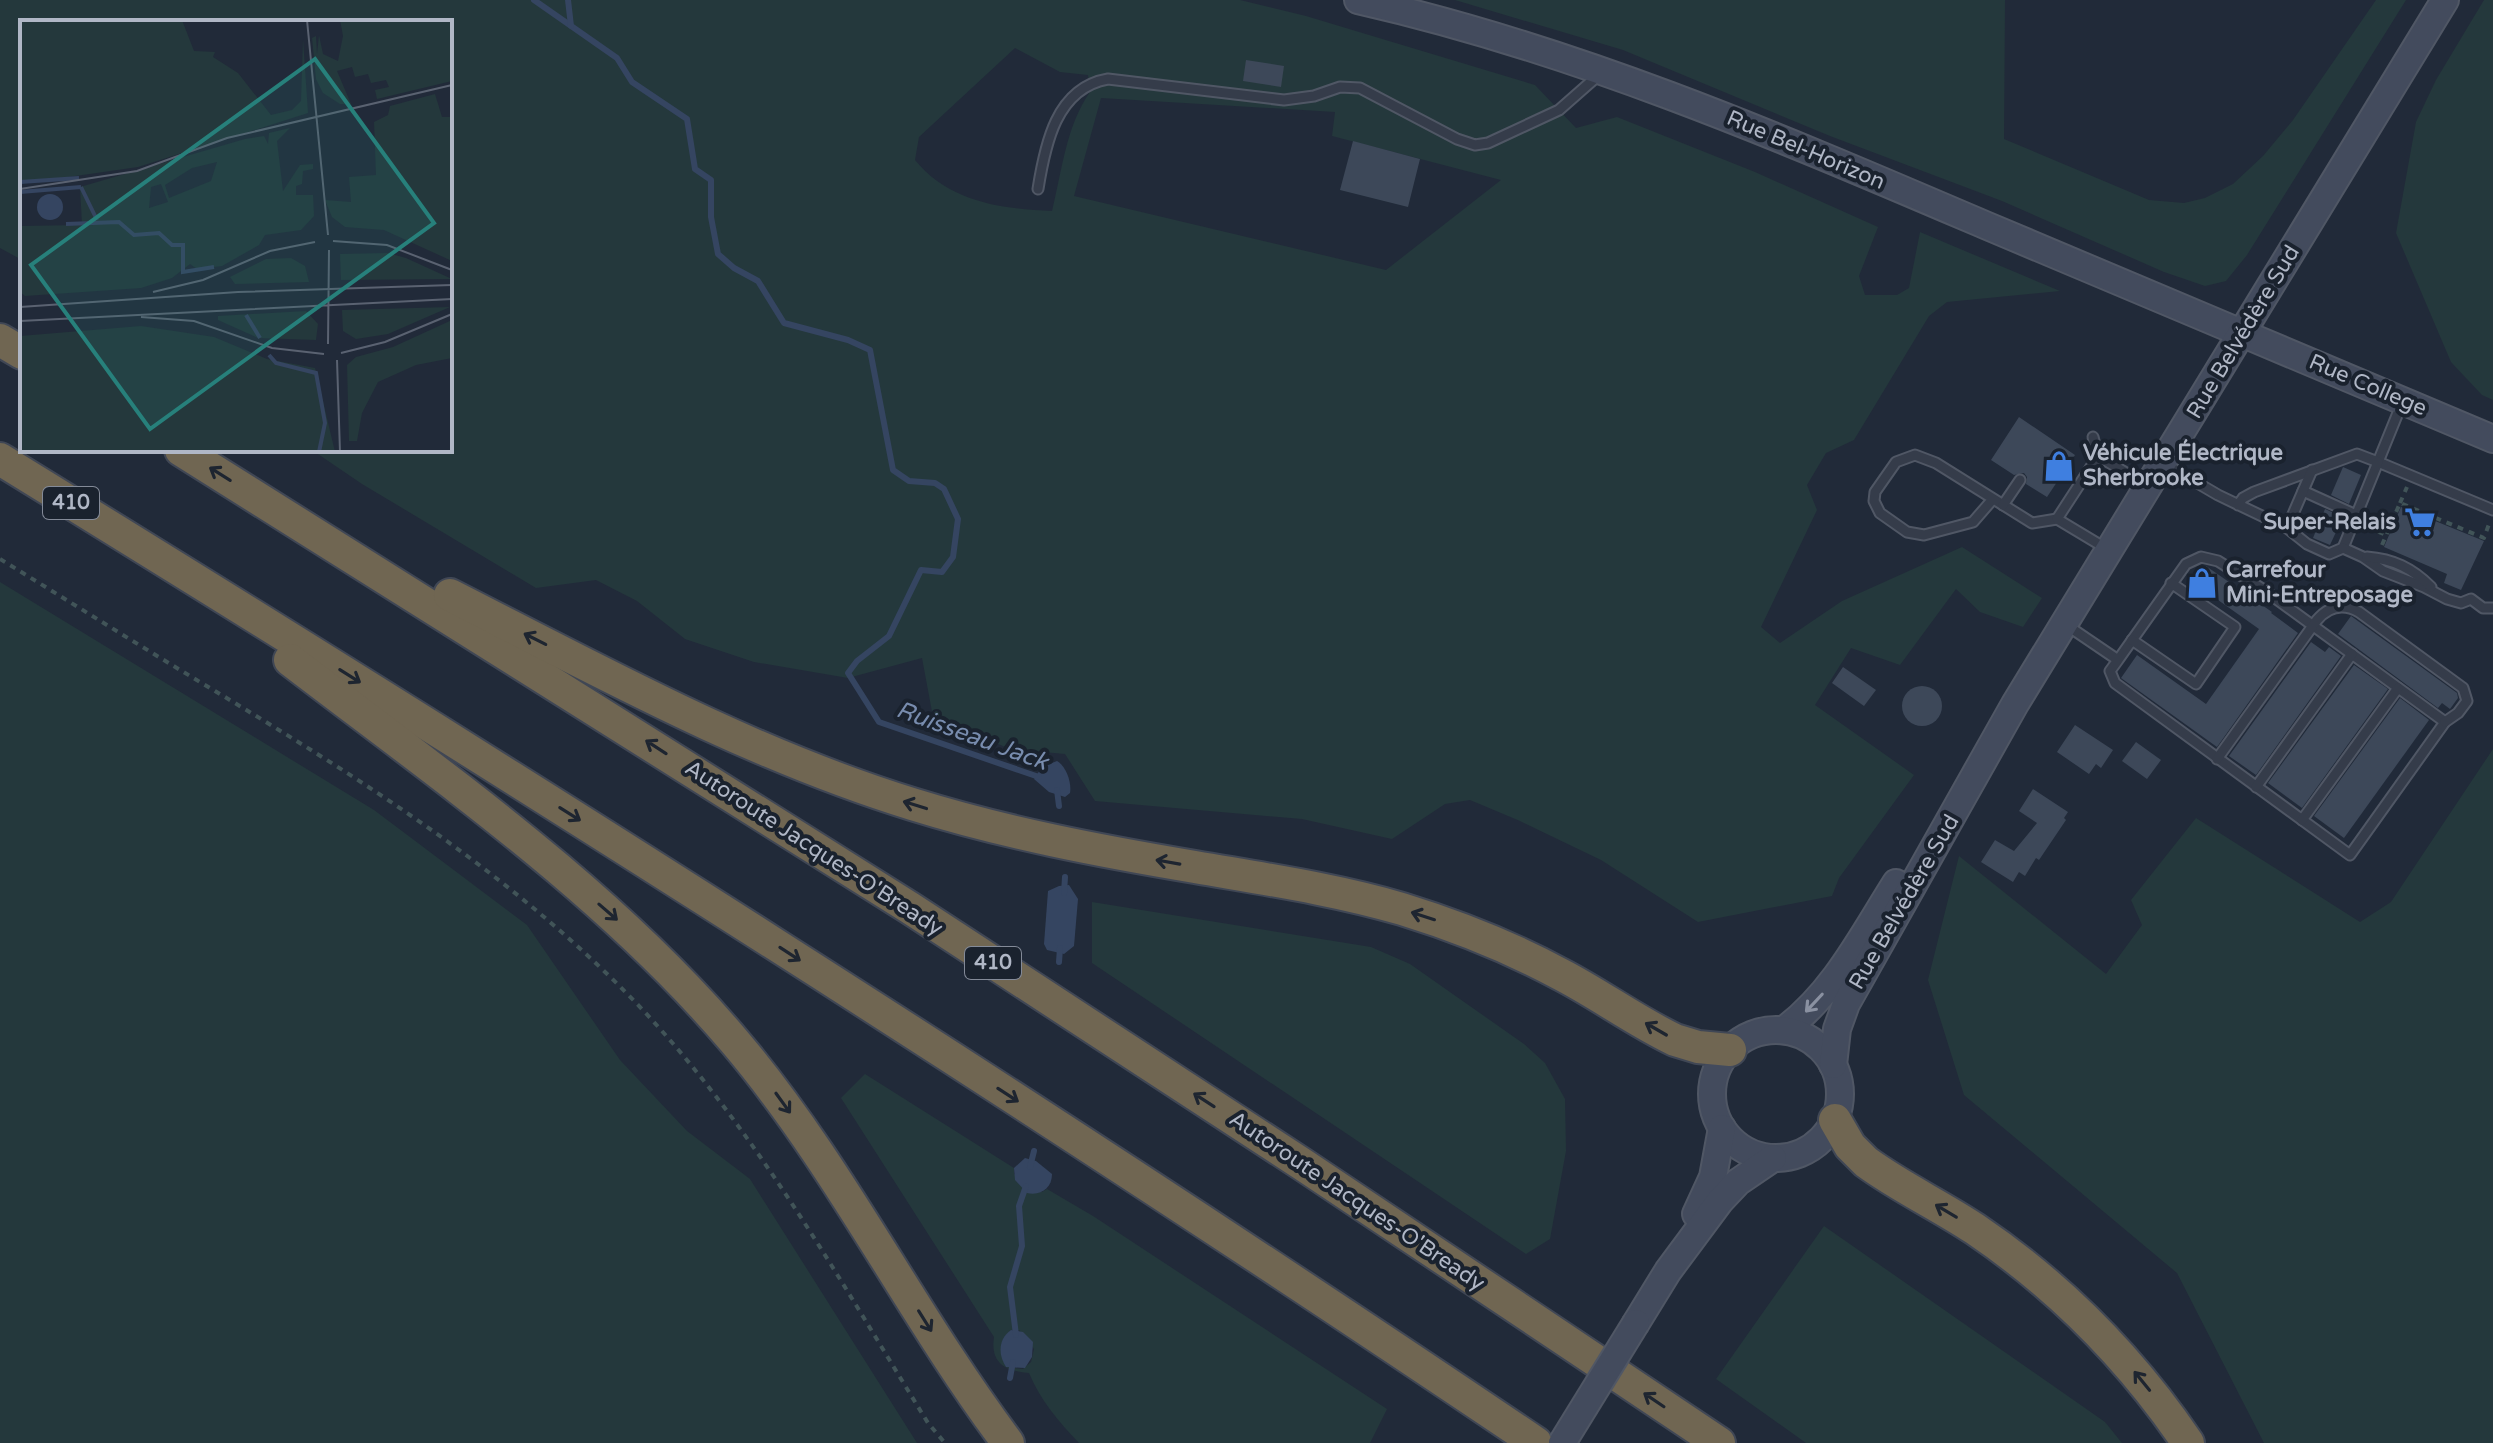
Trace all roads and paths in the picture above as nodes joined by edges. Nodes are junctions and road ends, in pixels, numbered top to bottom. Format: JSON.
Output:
{"nodes":[{"id":1,"x":1358,"y":0,"type":"edge"},
{"id":2,"x":2445,"y":0,"type":"edge"},
{"id":3,"x":1604,"y":70,"type":"junction"},
{"id":4,"x":1038,"y":189,"type":"dead end"},
{"id":5,"x":2242,"y":333,"type":"junction"},
{"id":6,"x":0,"y":340,"type":"edge"},
{"id":7,"x":20,"y":352,"type":"edge"},
{"id":8,"x":2403,"y":400,"type":"junction"},
{"id":9,"x":2093,"y":437,"type":"dead end"},
{"id":10,"x":2493,"y":439,"type":"edge"},
{"id":11,"x":184,"y":452,"type":"edge"},
{"id":12,"x":2098,"y":456,"type":"junction"},
{"id":13,"x":0,"y":459,"type":"edge"},
{"id":14,"x":2378,"y":462,"type":"junction"},
{"id":15,"x":2163,"y":463,"type":"junction"},
{"id":16,"x":2312,"y":470,"type":"junction"},
{"id":17,"x":2020,"y":480,"type":"dead end"},
{"id":18,"x":2149,"y":486,"type":"junction"},
{"id":19,"x":2406,"y":490,"type":"dead end"},
{"id":20,"x":2303,"y":491,"type":"junction"},
{"id":21,"x":258,"y":498,"type":"junction"},
{"id":22,"x":1993,"y":499,"type":"junction"},
{"id":23,"x":2400,"y":503,"type":"junction"},
{"id":24,"x":2003,"y":505,"type":"junction"},
{"id":25,"x":2238,"y":505,"type":"junction"},
{"id":26,"x":2356,"y":515,"type":"junction"},
{"id":27,"x":2492,"y":516,"type":"edge"},
{"id":28,"x":2057,"y":519,"type":"junction"},
{"id":29,"x":2287,"y":528,"type":"junction"},
{"id":30,"x":2369,"y":528,"type":"dead end"},
{"id":31,"x":2386,"y":535,"type":"junction"},
{"id":32,"x":141,"y":546,"type":"junction"},
{"id":33,"x":2382,"y":547,"type":"dead end"},
{"id":34,"x":2343,"y":548,"type":"junction"},
{"id":35,"x":2109,"y":551,"type":"junction"},
{"id":36,"x":0,"y":559,"type":"edge"},
{"id":37,"x":2171,"y":583,"type":"junction"},
{"id":38,"x":2493,"y":608,"type":"edge"},
{"id":39,"x":2064,"y":624,"type":"junction"},
{"id":40,"x":2313,"y":626,"type":"junction"},
{"id":41,"x":2132,"y":640,"type":"junction"},
{"id":42,"x":2352,"y":654,"type":"junction"},
{"id":43,"x":2118,"y":660,"type":"junction"},
{"id":44,"x":2398,"y":688,"type":"junction"},
{"id":45,"x":2015,"y":704,"type":"junction"},
{"id":46,"x":2445,"y":722,"type":"junction"},
{"id":47,"x":2217,"y":759,"type":"junction"},
{"id":48,"x":2256,"y":787,"type":"junction"},
{"id":49,"x":2302,"y":820,"type":"junction"},
{"id":50,"x":1784,"y":1030,"type":"junction"},
{"id":51,"x":1730,"y":1050,"type":"junction"},
{"id":52,"x":1833,"y":1065,"type":"junction"},
{"id":53,"x":1835,"y":1120,"type":"junction"},
{"id":54,"x":1722,"y":1128,"type":"junction"},
{"id":55,"x":1773,"y":1158,"type":"junction"},
{"id":56,"x":1668,"y":1271,"type":"junction"},
{"id":57,"x":945,"y":1443,"type":"edge"},
{"id":58,"x":1008,"y":1443,"type":"edge"},
{"id":59,"x":1536,"y":1443,"type":"edge"},
{"id":60,"x":1562,"y":1443,"type":"edge"},
{"id":61,"x":1719,"y":1443,"type":"edge"},
{"id":62,"x":2188,"y":1443,"type":"edge"}],
"edges":[{"from":1,"to":3,"type":"street","name":"Rue Bel-Horizon"},
{"from":2,"to":5,"type":"street","name":"Rue Belvédère Sud"},
{"from":3,"to":4,"type":"lane"},
{"from":3,"to":5,"type":"street","name":"Rue Bel-Horizon"},
{"from":5,"to":8,"type":"street","name":"Rue College"},
{"from":5,"to":15,"type":"street","name":"Rue Belvédère Sud"},
{"from":6,"to":7,"type":"highway"},
{"from":8,"to":10,"type":"street","name":"Rue College"},
{"from":8,"to":14,"type":"lane"},
{"from":9,"to":12,"type":"lane"},
{"from":21,"to":11,"type":"highway","name":"Autoroute Jacques-O'Bready","number":"410","one_way":true},
{"from":12,"to":18,"type":"lane"},
{"from":12,"to":28,"type":"lane"},
{"from":13,"to":32,"type":"highway","number":"410"},
{"from":14,"to":16,"type":"lane"},
{"from":14,"to":26,"type":"lane"},
{"from":14,"to":27,"type":"lane"},
{"from":15,"to":18,"type":"street","name":"Rue Belvédère Sud"},
{"from":15,"to":25,"type":"lane"},
{"from":16,"to":20,"type":"lane"},
{"from":16,"to":25,"type":"lane"},
{"from":17,"to":24,"type":"lane"},
{"from":18,"to":35,"type":"street","name":"Rue Belvédère Sud"},
{"from":19,"to":23,"type":"path"},
{"from":20,"to":26,"type":"lane"},
{"from":20,"to":29,"type":"lane"},
{"from":51,"to":21,"type":"highway","one_way":true},
{"from":61,"to":21,"type":"highway","name":"Autoroute Jacques-O'Bready","number":"410","one_way":true},
{"from":22,"to":22,"type":"lane"},
{"from":22,"to":24,"type":"lane"},
{"from":23,"to":27,"type":"path"},
{"from":23,"to":31,"type":"path"},
{"from":24,"to":28,"type":"lane"},
{"from":25,"to":29,"type":"lane"},
{"from":26,"to":34,"type":"lane"},
{"from":28,"to":35,"type":"lane"},
{"from":29,"to":34,"type":"lane"},
{"from":30,"to":31,"type":"path"},
{"from":31,"to":33,"type":"path"},
{"from":32,"to":58,"type":"highway","one_way":true},
{"from":32,"to":59,"type":"highway","number":"410","one_way":true},
{"from":34,"to":38,"type":"lane"},
{"from":35,"to":39,"type":"street","name":"Rue Belvédère Sud"},
{"from":36,"to":57,"type":"path"},
{"from":37,"to":40,"type":"lane"},
{"from":37,"to":41,"type":"lane"},
{"from":37,"to":41,"type":"lane"},
{"from":39,"to":43,"type":"lane"},
{"from":39,"to":45,"type":"street","name":"Rue Belvédère Sud"},
{"from":40,"to":42,"type":"lane"},
{"from":40,"to":46,"type":"lane"},
{"from":40,"to":47,"type":"lane"},
{"from":41,"to":43,"type":"lane"},
{"from":42,"to":44,"type":"lane"},
{"from":42,"to":48,"type":"lane"},
{"from":43,"to":47,"type":"lane"},
{"from":44,"to":46,"type":"lane"},
{"from":44,"to":49,"type":"lane"},
{"from":45,"to":50,"type":"street","name":"Rue Belvédère Sud","one_way":true},
{"from":45,"to":52,"type":"street","name":"Rue Belvédère Sud"},
{"from":46,"to":49,"type":"lane"},
{"from":47,"to":48,"type":"lane"},
{"from":48,"to":49,"type":"lane"},
{"from":50,"to":51,"type":"street"},
{"from":50,"to":52,"type":"street"},
{"from":51,"to":54,"type":"street"},
{"from":52,"to":53,"type":"street"},
{"from":53,"to":55,"type":"street"},
{"from":62,"to":53,"type":"highway","one_way":true},
{"from":54,"to":55,"type":"street"},
{"from":54,"to":56,"type":"street"},
{"from":55,"to":56,"type":"street"},
{"from":56,"to":60,"type":"street","bridge":true}]}
